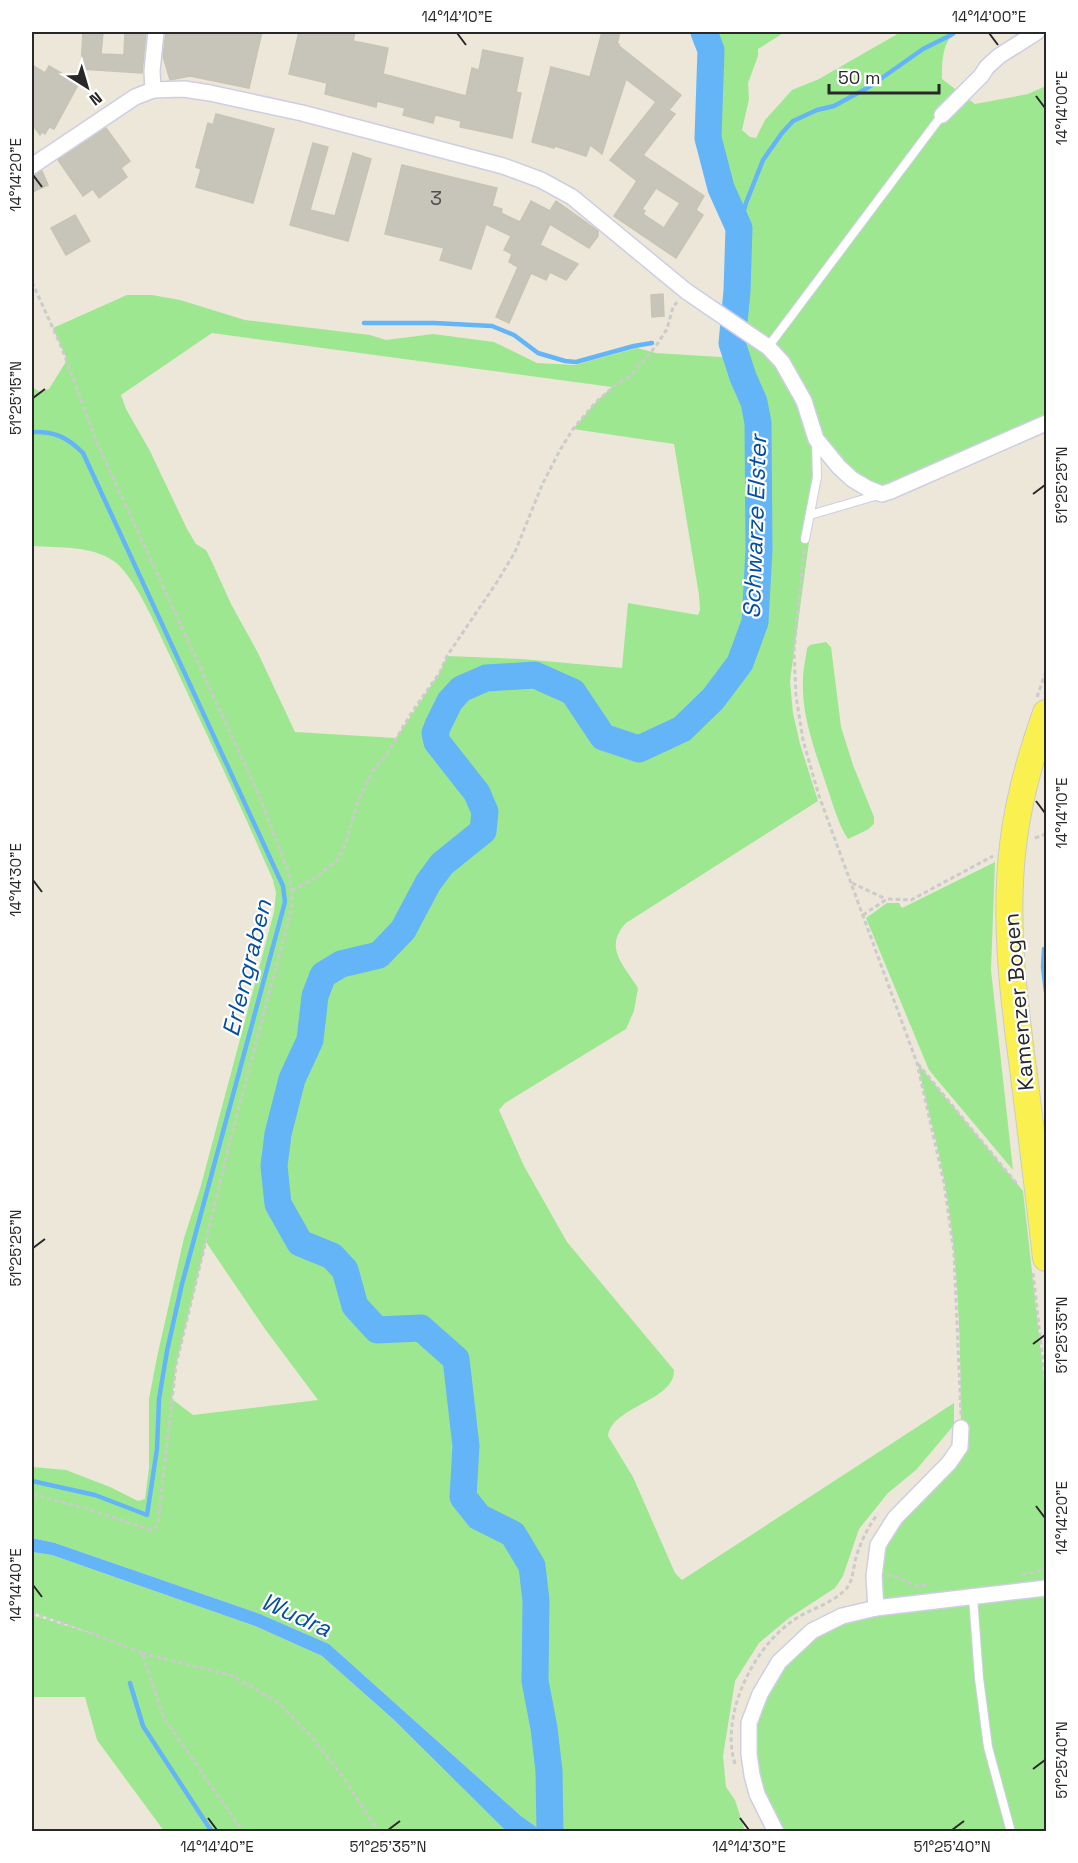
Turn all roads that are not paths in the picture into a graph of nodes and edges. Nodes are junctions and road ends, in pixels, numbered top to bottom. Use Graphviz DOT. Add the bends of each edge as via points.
graph roads {
  1 [pos="156,32"];
  2 [pos="1038,32"];
  3 [pos="153,90"];
  4 [pos="942,115"];
  5 [pos="32,166"];
  6 [pos="768,347"];
  7 [pos="1047,423"];
  8 [pos="816,439"];
  9 [pos="882,494"];
  10 [pos="810,514"];
  11 [pos="805,539"];
  12 [pos="1047,713"];
  13 [pos="1047,1258"];
  14 [pos="961,1428"];
  15 [pos="1047,1588"];
  16 [pos="973,1597"];
  17 [pos="876,1608"];
  18 [pos="776,1832"];
  19 [pos="1011,1832"];
  1 -- 3 [label="street"];
  2 -- 4 [label="street" via="999,56"];
  3 -- 5 [label="street" via="123,104"];
  3 -- 6 [label="street" via="184,89 313,116 503,166 541,180 572,197 686,291"];
  4 -- 6 [label="lane"];
  6 -- 8 [label="street" via="783,362 804,400"];
  7 -- 9 [label="street"];
  8 -- 9 [label="street" via="852,479"];
  8 -- 10 [label="lane" via="818,477"];
  9 -- 10 [label="lane"];
  10 -- 11 [label="lane"];
  12 -- 13 [label="main road, Kamenzer Bogen" via="1028,773 1013,846 1009,911 1013,993"];
  14 -- 17 [label="street" via="960,1447 949,1463 895,1518 878,1545 874,1576"];
  15 -- 16 [label="street"];
  16 -- 17 [label="street"];
  16 -- 19 [label="lane" via="988,1747"];
  17 -- 18 [label="street" via="842,1616 812,1631 779,1662 760,1694 749,1723 752,1775"];
}
